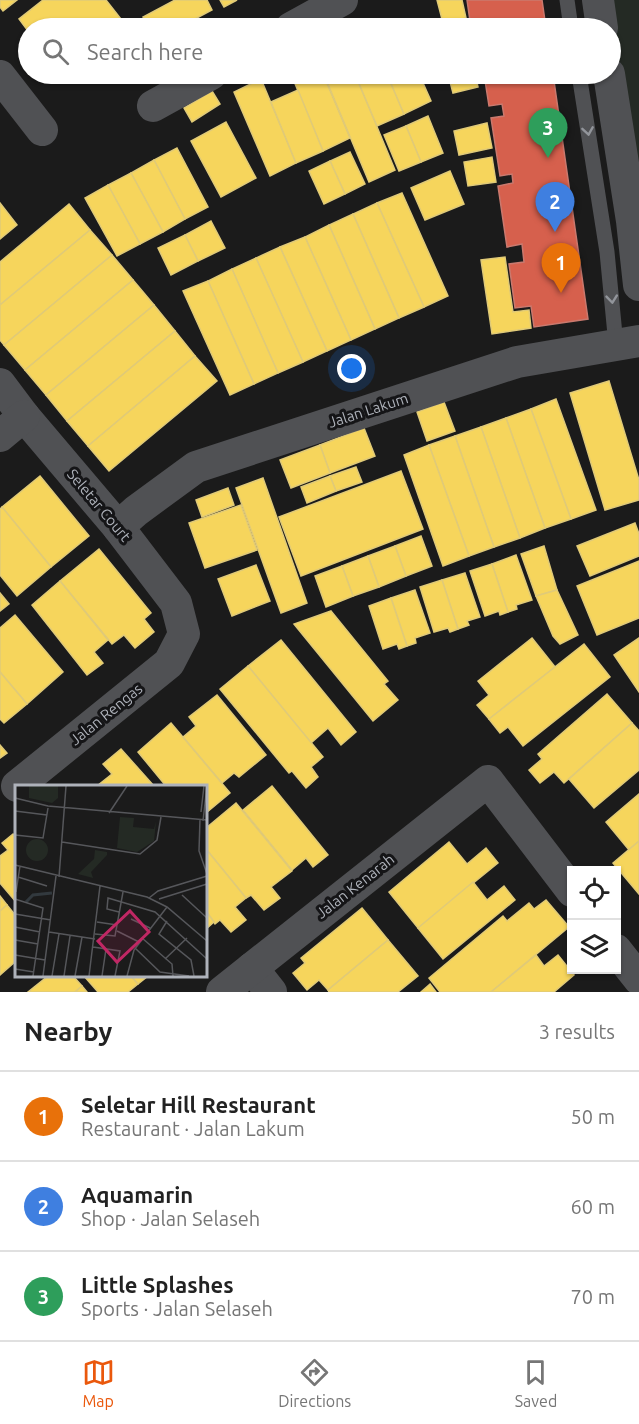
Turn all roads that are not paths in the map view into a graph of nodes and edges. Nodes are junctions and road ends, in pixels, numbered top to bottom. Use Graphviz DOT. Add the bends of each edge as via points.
graph roads {
  1 [pos="342,0"];
  2 [pos="567,0"];
  3 [pos="598,0"];
  4 [pos="309,18"];
  5 [pos="570,18"];
  6 [pos="601,18"];
  7 [pos="0,76"];
  8 [pos="193,84"];
  9 [pos="581,84"];
  10 [pos="611,84"];
  11 [pos="153,106"];
  12 [pos="42,130"];
  13 [pos="635,221"];
  14 [pos="639,285"];
  15 [pos="628,343"];
  16 [pos="0,384"];
  17 [pos="24,416"];
  18 [pos="0,436"];
  19 [pos="118,527"];
  20 [pos="184,634"];
  21 [pos="19,785"];
  22 [pos="15,789"];
  23 [pos="0,800"];
  24 [pos="567,884"];
  25 [pos="621,957"];
  26 [pos="261,980"];
  27 [pos="639,980"];
  28 [pos="222,992"];
  1 -- 4 [label="street"];
  2 -- 5 [label="lane"];
  3 -- 6 [label="street"];
  7 -- 12 [label="street"];
  8 -- 11 [label="street"];
  9 -- 15 [label="lane, one-way" via="607,252"];
  10 -- 13 [label="street"];
  13 -- 14 [label="street"];
  15 -- 19 [label="street, Jalan Lakum" via="517,362 196,467"];
  16 -- 17 [label="street, Seletar Court"];
  17 -- 18 [label="street"];
  17 -- 19 [label="street, Seletar Court"];
  19 -- 20 [label="street, Seletar Court" via="176,603"];
  20 -- 21 [label="street, Jalan Rengas" via="169,663"];
  22 -- 23 [label="street, Jalan Rengas"];
  24 -- 26 [label="street, Jalan Kenarah" via="488,781"];
  25 -- 27 [label="street"];
  26 -- 28 [label="street, Jalan Kenarah"];
}
